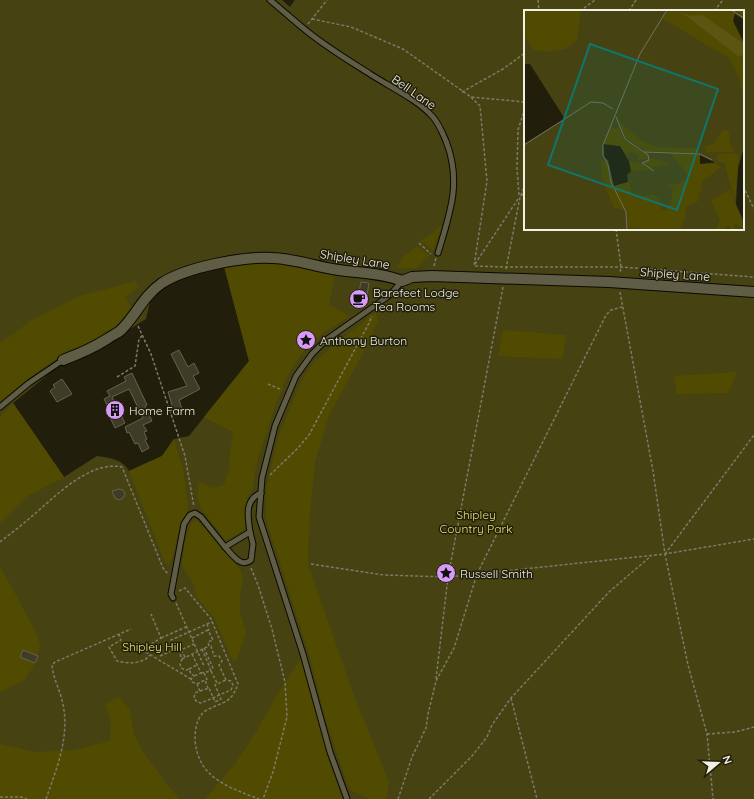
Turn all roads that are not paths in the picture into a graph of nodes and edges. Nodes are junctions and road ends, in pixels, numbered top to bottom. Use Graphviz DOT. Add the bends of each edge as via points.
graph roads {
  1 [pos="270,0"];
  2 [pos="437,256"];
  3 [pos="402,281"];
  4 [pos="754,292"];
  5 [pos="63,360"];
  6 [pos="0,407"];
  7 [pos="261,493"];
  8 [pos="250,532"];
  9 [pos="225,547"];
  10 [pos="172,596"];
  11 [pos="347,799"];
  1 -- 2 [label="lane, Bell Lane" via="304,29 418,104 440,127 453,166 454,185 452,206"];
  3 -- 4 [label="street, Shipley Lane" via="412,276 432,276 618,283"];
  3 -- 5 [label="street, Shipley Lane" via="382,275 328,269 292,260 258,258 217,264 163,282 143,300 120,331 90,349"];
  3 -- 7 [label="lane" via="390,295 326,340 296,376 275,426"];
  5 -- 6 [label="lane, Shipley Lane" via="28,383"];
  7 -- 8 [label="lane" via="251,499 248,513"];
  7 -- 11 [label="lane" via="259,517 330,752"];
  8 -- 9 [label="lane"];
  8 -- 9 [label="lane" via="253,548 251,560 245,564 239,562"];
  9 -- 10 [label="lane" via="201,517 195,513 190,515 184,524"];
}
